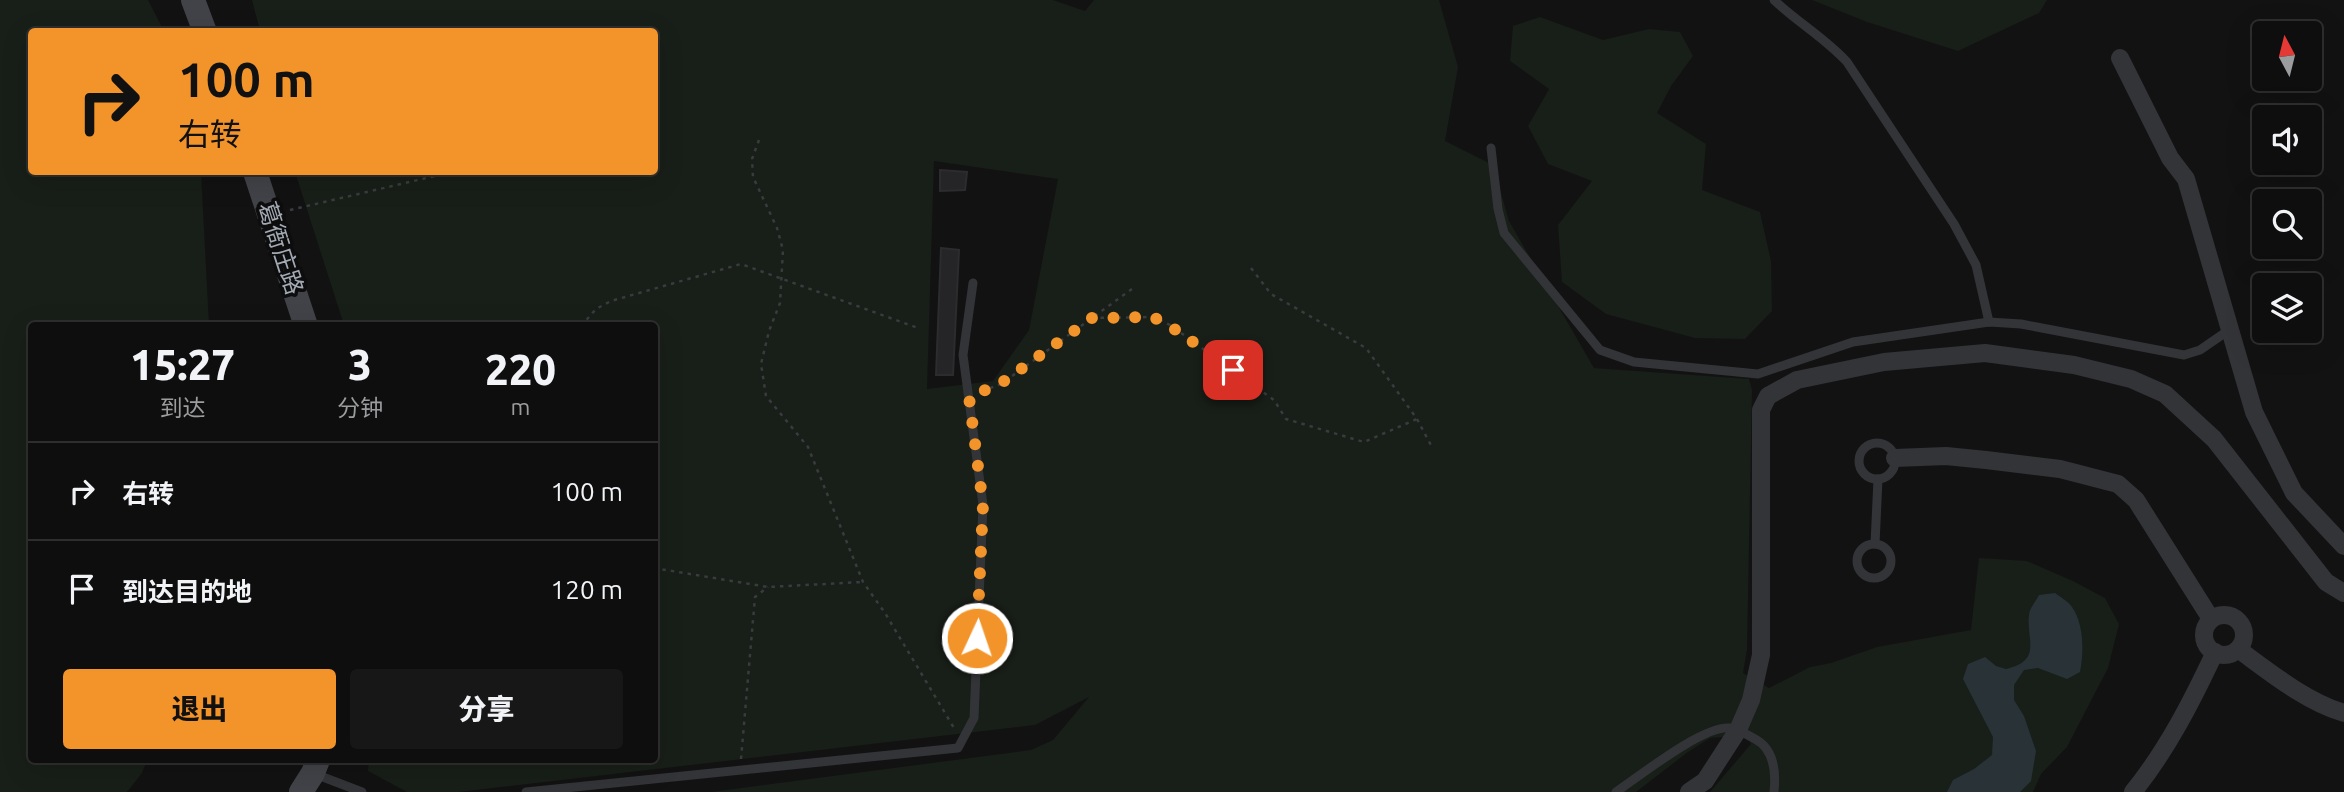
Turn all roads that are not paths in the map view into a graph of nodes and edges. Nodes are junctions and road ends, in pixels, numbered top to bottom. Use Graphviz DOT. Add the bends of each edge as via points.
graph roads {
  1 [pos="193,0"];
  2 [pos="1774,0"];
  3 [pos="204,28"];
  4 [pos="2120,58"];
  5 [pos="1491,148"];
  6 [pos="256,175"];
  7 [pos="974,283"];
  8 [pos="305,322"];
  9 [pos="1989,322"];
  10 [pos="2230,330"];
  11 [pos="1895,458"];
  12 [pos="1878,479"];
  13 [pos="1875,544"];
  14 [pos="2344,546"];
  15 [pos="2344,593"];
  16 [pos="2211,619"];
  17 [pos="2238,649"];
  18 [pos="2215,653"];
  19 [pos="2344,713"];
  20 [pos="1738,730"];
  21 [pos="311,775"];
  22 [pos="362,792"];
  23 [pos="526,792"];
  24 [pos="1616,792"];
  25 [pos="1689,792"];
  26 [pos="1774,792"];
  27 [pos="2133,792"];
  1 -- 3 [label="street"];
  2 -- 9 [label="lane" via="1847,62 1954,224 1976,265"];
  4 -- 10 [label="street" via="2170,158 2186,179"];
  5 -- 9 [label="lane" via="1504,233 1600,350 1611,354 1634,362 1758,374 1853,342"];
  6 -- 8 [label="street, 葛衙庄路"];
  7 -- 23 [label="lane" via="963,355 983,505 974,718 958,748"];
  9 -- 10 [label="lane" via="2184,355"];
  10 -- 14 [label="street" via="2254,412 2294,494"];
  11 -- 12 [label="lane" via="1893,470"];
  11 -- 12 [label="lane" via="1890,448 1880,443 1864,449 1859,460 1863,471"];
  11 -- 16 [label="street" via="1986,460 2060,469 2118,484 2136,500"];
  12 -- 13 [label="lane"];
  15 -- 20 [label="street" via="2326,582 2214,439 2165,394 2131,379 2074,365 1984,354 1884,362 1797,380 1768,396 1761,410 1762,656"];
  16 -- 17 [label="street" via="2224,615 2237,619 2244,630"];
  16 -- 18 [label="street" via="2204,637"];
  17 -- 18 [label="street"];
  17 -- 19 [label="street" via="2281,681"];
  18 -- 27 [label="street" via="2191,704"];
  20 -- 24 [label="lane" via="1708,733 1686,744"];
  20 -- 25 [label="street" via="1705,781"];
  20 -- 26 [label="lane" via="1762,743 1770,756 1776,772"];
  21 -- 22 [label="lane"];
}
